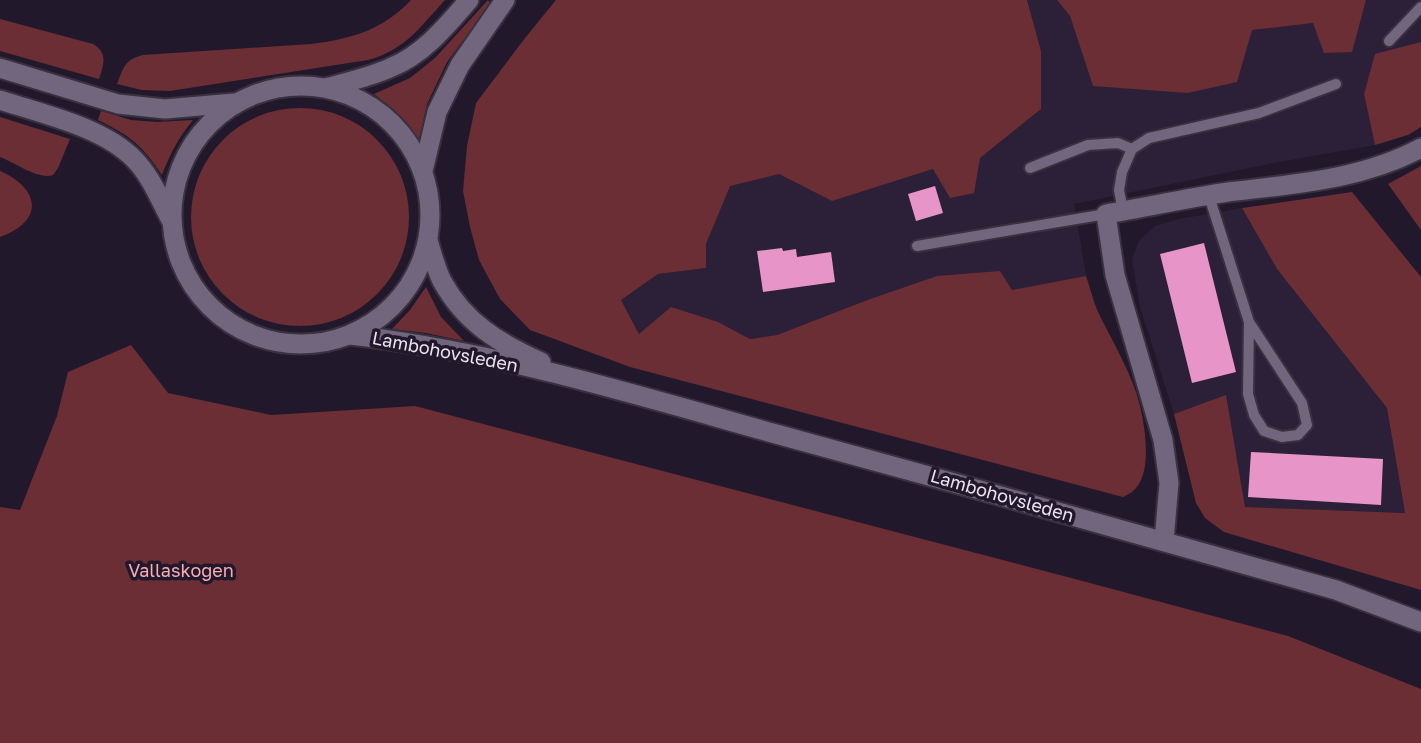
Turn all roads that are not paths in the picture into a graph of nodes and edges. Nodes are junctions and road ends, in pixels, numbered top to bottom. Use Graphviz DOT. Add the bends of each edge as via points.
graph roads {
  1 [pos="470,0"];
  2 [pos="505,0"];
  3 [pos="1421,7"];
  4 [pos="1389,41"];
  5 [pos="0,68"];
  6 [pos="1336,84"];
  7 [pos="324,88"];
  8 [pos="0,100"];
  9 [pos="235,103"];
  10 [pos="1421,148"];
  11 [pos="1132,149"];
  12 [pos="1030,168"];
  13 [pos="422,171"];
  14 [pos="1209,196"];
  15 [pos="1115,213"];
  16 [pos="172,222"];
  17 [pos="428,240"];
  18 [pos="917,246"];
  19 [pos="1249,322"];
  20 [pos="350,335"];
  21 [pos="580,379"];
  22 [pos="1164,541"];
  23 [pos="1421,622"];
  1 -- 7 [label="main road" via="424,47 394,67"];
  2 -- 13 [label="main road" via="460,65 437,112"];
  3 -- 4 [label="lane"];
  5 -- 9 [label="main road" via="118,104 165,109"];
  6 -- 11 [label="lane" via="1259,113 1149,138"];
  7 -- 9 [label="main road" via="293,86 263,91"];
  7 -- 13 [label="main road" via="356,98 384,116 407,141"];
  8 -- 16 [label="main road" via="107,138 134,159"];
  9 -- 16 [label="main road" via="212,120 194,142 173,194"];
  10 -- 14 [label="main road" via="1334,179"];
  11 -- 12 [label="lane" via="1118,143 1088,145"];
  11 -- 15 [label="lane" via="1122,172"];
  13 -- 17 [label="main road" via="430,205"];
  14 -- 15 [label="main road"];
  14 -- 19 [label="lane"];
  15 -- 18 [label="lane"];
  15 -- 22 [label="main road" via="1115,275 1163,440 1169,483"];
  16 -- 20 [label="main road" via="178,257 194,288 218,314 247,332 281,343 316,343"];
  17 -- 20 [label="main road" via="418,270 401,297"];
  17 -- 21 [label="main road, Lambohovsleden" via="441,279 474,324 524,354"];
  19 -- 19 [label="lane" via="1248,394 1254,415 1264,431 1282,438 1298,435 1307,425 1302,403"];
  20 -- 21 [label="main road, Lambohovsleden" via="436,347"];
  21 -- 22 [label="main road, Lambohovsleden"];
  22 -- 23 [label="main road, Lambohovsleden" via="1336,590"];
}
